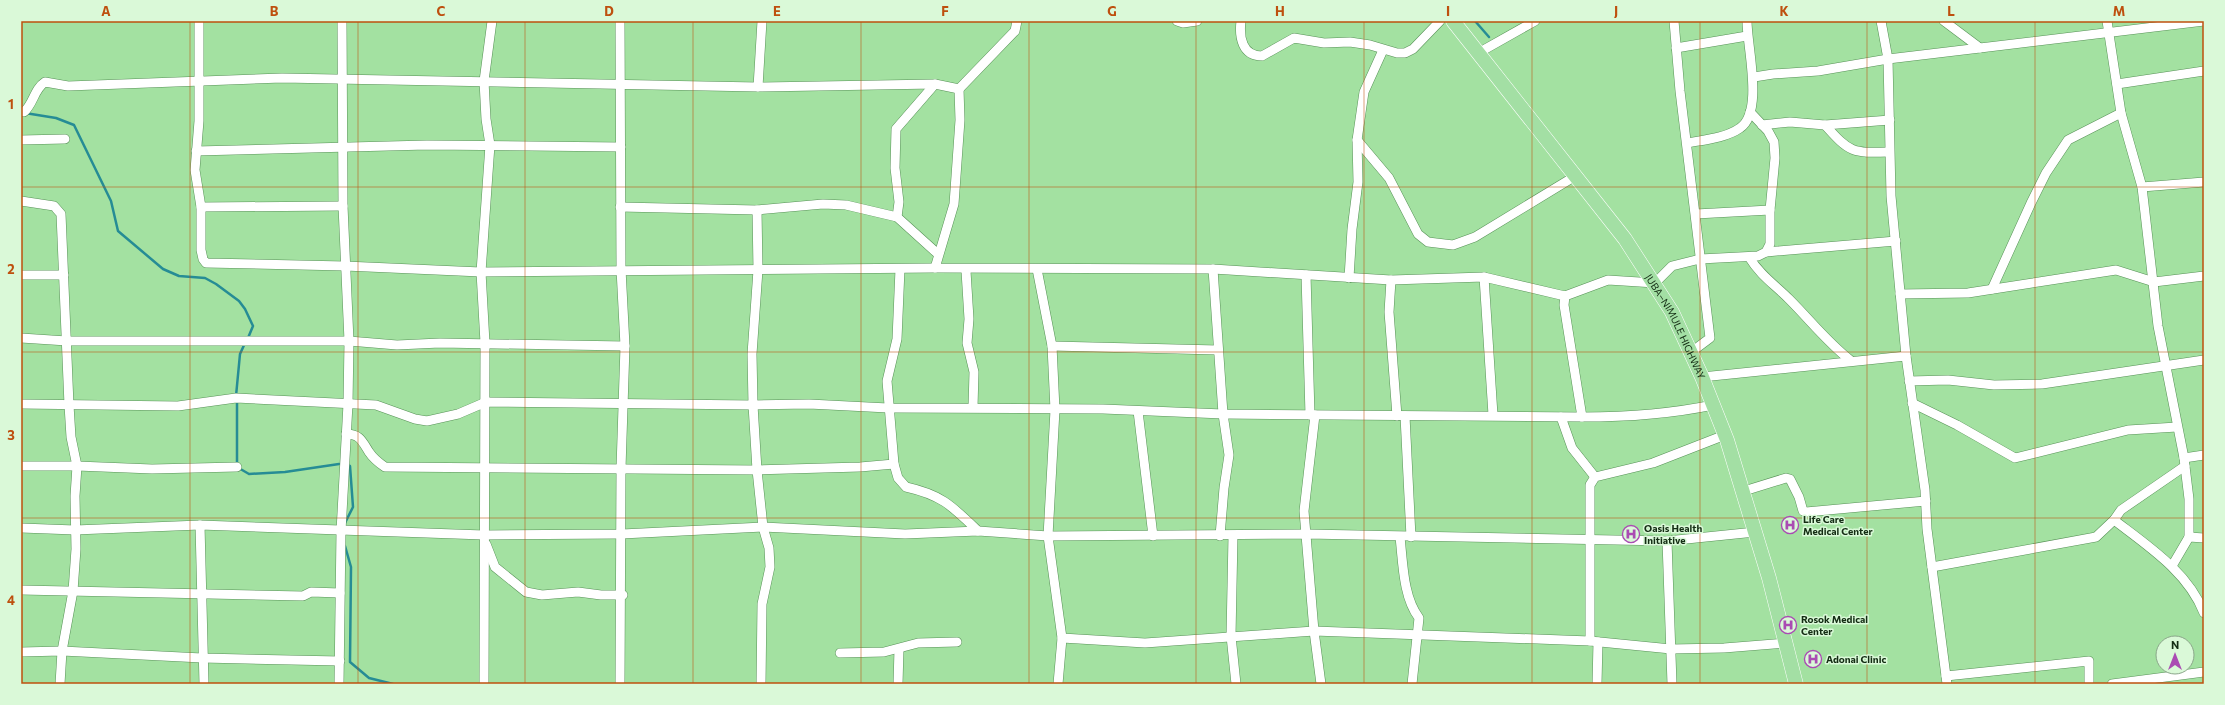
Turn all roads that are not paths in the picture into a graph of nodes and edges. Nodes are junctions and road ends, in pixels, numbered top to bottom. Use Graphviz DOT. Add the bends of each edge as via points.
graph roads {
  1 [pos="199,21"];
  2 [pos="342,21"];
  3 [pos="492,21"];
  4 [pos="620,21"];
  5 [pos="762,21"];
  6 [pos="1017,21"];
  7 [pos="1177,21"];
  8 [pos="1197,21"];
  9 [pos="1241,21"];
  10 [pos="1440,21"];
  11 [pos="1453,21"];
  12 [pos="1535,21"];
  13 [pos="1674,21"];
  14 [pos="1747,21"];
  15 [pos="1881,21"];
  16 [pos="1944,21"];
  17 [pos="2107,21"];
  18 [pos="2204,21"];
  19 [pos="2109,34"];
  20 [pos="1747,36"];
  21 [pos="1676,48"];
  22 [pos="1980,48"];
  23 [pos="1383,50"];
  24 [pos="1480,52"];
  25 [pos="1888,59"];
  26 [pos="2204,71"];
  27 [pos="1754,77"];
  28 [pos="341,78"];
  29 [pos="200,80"];
  30 [pos="484,81"];
  31 [pos="936,84"];
  32 [pos="2116,84"];
  33 [pos="620,86"];
  34 [pos="758,87"];
  35 [pos="959,89"];
  36 [pos="24,112"];
  37 [pos="1750,112"];
  38 [pos="2121,113"];
  39 [pos="1890,120"];
  40 [pos="1762,125"];
  41 [pos="1825,125"];
  42 [pos="65,138"];
  43 [pos="21,140"];
  44 [pos="1357,140"];
  45 [pos="1687,143"];
  46 [pos="490,145"];
  47 [pos="343,146"];
  48 [pos="621,147"];
  49 [pos="196,151"];
  50 [pos="1889,152"];
  51 [pos="1577,176"];
  52 [pos="2204,182"];
  53 [pos="2142,187"];
  54 [pos="21,200"];
  55 [pos="201,206"];
  56 [pos="343,206"];
  57 [pos="620,207"];
  58 [pos="757,210"];
  59 [pos="1770,210"];
  60 [pos="1696,214"];
  61 [pos="897,217"];
  62 [pos="1896,241"];
  63 [pos="1766,252"];
  64 [pos="938,254"];
  65 [pos="1749,257"];
  66 [pos="1700,260"];
  67 [pos="345,266"];
  68 [pos="935,268"];
  69 [pos="621,269"];
  70 [pos="900,269"];
  71 [pos="1037,269"];
  72 [pos="1214,269"];
  73 [pos="758,270"];
  74 [pos="966,271"];
  75 [pos="481,272"];
  76 [pos="1306,274"];
  77 [pos="21,275"];
  78 [pos="64,275"];
  79 [pos="2204,276"];
  80 [pos="1484,277"];
  81 [pos="1349,278"];
  82 [pos="1391,280"];
  83 [pos="2154,282"];
  84 [pos="1655,283"];
  85 [pos="1992,289"];
  86 [pos="1900,294"];
  87 [pos="1565,296"];
  88 [pos="21,338"];
  89 [pos="67,341"];
  90 [pos="349,341"];
  91 [pos="485,343"];
  92 [pos="625,346"];
  93 [pos="1052,346"];
  94 [pos="1218,350"];
  95 [pos="1690,353"];
  96 [pos="1906,356"];
  97 [pos="1850,360"];
  98 [pos="2204,360"];
  99 [pos="2165,366"];
  100 [pos="1702,377"];
  101 [pos="1909,381"];
  102 [pos="486,402"];
  103 [pos="1912,403"];
  104 [pos="21,404"];
  105 [pos="348,404"];
  106 [pos="623,404"];
  107 [pos="69,405"];
  108 [pos="754,405"];
  109 [pos="1713,405"];
  110 [pos="973,407"];
  111 [pos="888,408"];
  112 [pos="1055,410"];
  113 [pos="1138,411"];
  114 [pos="1223,414"];
  115 [pos="1313,415"];
  116 [pos="1493,415"];
  117 [pos="1401,416"];
  118 [pos="1562,417"];
  119 [pos="1582,417"];
  120 [pos="2177,427"];
  121 [pos="346,434"];
  122 [pos="1725,435"];
  123 [pos="2204,455"];
  124 [pos="2184,462"];
  125 [pos="894,464"];
  126 [pos="21,466"];
  127 [pos="77,466"];
  128 [pos="237,467"];
  129 [pos="485,468"];
  130 [pos="621,468"];
  131 [pos="757,470"];
  132 [pos="1595,477"];
  133 [pos="1744,491"];
  134 [pos="1926,501"];
  135 [pos="2114,520"];
  136 [pos="200,525"];
  137 [pos="764,527"];
  138 [pos="21,528"];
  139 [pos="75,530"];
  140 [pos="341,531"];
  141 [pos="978,531"];
  142 [pos="1755,532"];
  143 [pos="622,534"];
  144 [pos="1307,534"];
  145 [pos="1048,536"];
  146 [pos="1153,536"];
  147 [pos="1220,536"];
  148 [pos="1233,536"];
  149 [pos="1400,537"];
  150 [pos="1411,537"];
  151 [pos="2189,537"];
  152 [pos="484,538"];
  153 [pos="2204,538"];
  154 [pos="1590,540"];
  155 [pos="1667,541"];
  156 [pos="2172,566"];
  157 [pos="1932,567"];
  158 [pos="21,590"];
  159 [pos="72,591"];
  160 [pos="202,594"];
  161 [pos="340,594"];
  162 [pos="622,595"];
  163 [pos="2204,613"];
  164 [pos="1314,631"];
  165 [pos="1419,634"];
  166 [pos="1231,636"];
  167 [pos="1062,638"];
  168 [pos="957,642"];
  169 [pos="1594,642"];
  170 [pos="1786,643"];
  171 [pos="900,649"];
  172 [pos="1671,650"];
  173 [pos="62,651"];
  174 [pos="21,652"];
  175 [pos="840,653"];
  176 [pos="202,658"];
  177 [pos="340,661"];
  178 [pos="2204,672"];
  179 [pos="1947,680"];
  180 [pos="60,684"];
  181 [pos="204,684"];
  182 [pos="339,684"];
  183 [pos="484,684"];
  184 [pos="620,684"];
  185 [pos="761,684"];
  186 [pos="898,684"];
  187 [pos="1058,684"];
  188 [pos="1236,684"];
  189 [pos="1321,684"];
  190 [pos="1412,684"];
  191 [pos="1597,684"];
  192 [pos="1672,684"];
  193 [pos="1796,684"];
  194 [pos="2090,684"];
  195 [pos="2112,684"];
  1 -- 29 [label="street"];
  2 -- 28 [label="street"];
  3 -- 30 [label="street"];
  4 -- 33 [label="street"];
  5 -- 34 [label="street"];
  6 -- 35 [label="street" via="1015,31"];
  7 -- 8 [label="street" via="1183,24"];
  9 -- 23 [label="street" via="1239,36 1242,44 1250,54 1256,56 1262,56 1294,38 1324,43 1350,42"];
  10 -- 23 [label="street" via="1409,51 1397,53"];
  11 -- 24 [label="main road, JUBA–NIMULE HIGHWAY"];
  12 -- 24 [label="street"];
  13 -- 21 [label="street"];
  14 -- 20 [label="street"];
  15 -- 25 [label="street"];
  16 -- 22 [label="street"];
  17 -- 19 [label="street"];
  18 -- 19 [label="street"];
  19 -- 22 [label="street"];
  19 -- 32 [label="street"];
  20 -- 21 [label="street" via="1718,43"];
  20 -- 27 [label="street"];
  21 -- 45 [label="street"];
  22 -- 25 [label="street"];
  23 -- 44 [label="street" via="1364,92"];
  24 -- 84 [label="main road, JUBA–NIMULE HIGHWAY" via="1625,239"];
  25 -- 27 [label="street" via="1818,72"];
  25 -- 39 [label="street"];
  26 -- 32 [label="street"];
  27 -- 37 [label="street"];
  28 -- 29 [label="street"];
  28 -- 30 [label="street"];
  28 -- 47 [label="street"];
  29 -- 36 [label="street" via="68,86 45,82 35,92 31,106"];
  29 -- 49 [label="street"];
  30 -- 33 [label="street"];
  30 -- 46 [label="street"];
  31 -- 34 [label="street"];
  31 -- 35 [label="street"];
  31 -- 61 [label="street" via="896,129 895,168 900,202"];
  32 -- 38 [label="street"];
  33 -- 34 [label="street"];
  33 -- 48 [label="street"];
  35 -- 64 [label="street" via="960,120 954,204"];
  37 -- 40 [label="street"];
  37 -- 45 [label="street" via="1742,128 1734,132"];
  38 -- 53 [label="street"];
  38 -- 85 [label="street" via="2068,140 2046,173"];
  39 -- 41 [label="street"];
  39 -- 50 [label="street"];
  40 -- 41 [label="street" via="1790,122"];
  40 -- 59 [label="street" via="1774,142"];
  41 -- 50 [label="street" via="1845,146 1854,151"];
  42 -- 43 [label="street"];
  44 -- 51 [label="street" via="1389,178 1418,234 1428,242 1453,245 1475,237"];
  44 -- 81 [label="street" via="1358,182"];
  45 -- 60 [label="street"];
  46 -- 47 [label="street"];
  46 -- 48 [label="street"];
  46 -- 75 [label="street"];
  47 -- 49 [label="street"];
  47 -- 56 [label="street"];
  48 -- 57 [label="street"];
  49 -- 55 [label="street" via="195,170"];
  50 -- 62 [label="street" via="1890,196"];
  52 -- 53 [label="street"];
  53 -- 83 [label="street"];
  54 -- 78 [label="street" via="54,206 61,214"];
  55 -- 56 [label="street"];
  55 -- 67 [label="street" via="202,250 206,263"];
  56 -- 67 [label="street"];
  57 -- 58 [label="street"];
  57 -- 69 [label="street"];
  58 -- 61 [label="street" via="823,204 846,205"];
  58 -- 73 [label="street"];
  59 -- 60 [label="street"];
  59 -- 63 [label="street" via="1770,244"];
  60 -- 66 [label="street"];
  61 -- 64 [label="street"];
  62 -- 63 [label="street"];
  62 -- 86 [label="street"];
  63 -- 65 [label="street"];
  64 -- 68 [label="street"];
  65 -- 66 [label="street"];
  65 -- 97 [label="street" via="1770,283 1789,298"];
  66 -- 84 [label="street" via="1672,266"];
  66 -- 95 [label="street" via="1710,338"];
  67 -- 75 [label="street"];
  67 -- 90 [label="street"];
  68 -- 70 [label="street"];
  68 -- 71 [label="street"];
  69 -- 73 [label="street"];
  69 -- 75 [label="street"];
  69 -- 92 [label="street"];
  70 -- 73 [label="street"];
  70 -- 111 [label="street" via="897,339 887,381"];
  71 -- 72 [label="street"];
  71 -- 93 [label="street"];
  72 -- 76 [label="street"];
  72 -- 94 [label="street"];
  73 -- 108 [label="street" via="752,354"];
  74 -- 110 [label="street" via="969,319 967,343 974,372"];
  75 -- 91 [label="street"];
  76 -- 81 [label="street"];
  76 -- 115 [label="street"];
  77 -- 78 [label="street"];
  78 -- 89 [label="street"];
  79 -- 83 [label="street"];
  80 -- 82 [label="street"];
  80 -- 87 [label="street"];
  80 -- 116 [label="street"];
  81 -- 82 [label="street"];
  82 -- 117 [label="street" via="1389,312"];
  83 -- 85 [label="street" via="2116,270"];
  83 -- 99 [label="street"];
  84 -- 87 [label="street" via="1608,280"];
  84 -- 95 [label="main road, JUBA–NIMULE HIGHWAY" via="1672,312"];
  85 -- 86 [label="street" via="1968,293"];
  86 -- 96 [label="street"];
  87 -- 119 [label="street" via="1564,305"];
  88 -- 89 [label="street"];
  89 -- 90 [label="street"];
  89 -- 107 [label="street"];
  90 -- 91 [label="street" via="397,345"];
  90 -- 105 [label="street"];
  91 -- 92 [label="street"];
  91 -- 102 [label="street"];
  92 -- 106 [label="street"];
  93 -- 94 [label="street"];
  93 -- 112 [label="street"];
  94 -- 114 [label="street"];
  95 -- 100 [label="main road, JUBA–NIMULE HIGHWAY"];
  96 -- 97 [label="street"];
  96 -- 101 [label="street"];
  97 -- 100 [label="street"];
  98 -- 99 [label="street"];
  99 -- 101 [label="street" via="2042,384 1994,385 1948,380"];
  99 -- 120 [label="street"];
  100 -- 109 [label="main road, JUBA–NIMULE HIGHWAY"];
  101 -- 103 [label="street"];
  102 -- 105 [label="street" via="458,414 427,421 376,405"];
  102 -- 106 [label="street"];
  102 -- 129 [label="street"];
  103 -- 120 [label="street" via="2014,458 2128,430"];
  103 -- 134 [label="street"];
  104 -- 107 [label="street"];
  105 -- 107 [label="street" via="236,398 178,406"];
  105 -- 121 [label="street"];
  106 -- 108 [label="street"];
  106 -- 130 [label="street"];
  107 -- 127 [label="street" via="71,437"];
  108 -- 111 [label="street" via="809,404"];
  108 -- 131 [label="street"];
  109 -- 119 [label="street" via="1680,412"];
  109 -- 122 [label="main road, JUBA–NIMULE HIGHWAY"];
  110 -- 111 [label="street"];
  110 -- 112 [label="street"];
  111 -- 125 [label="street"];
  112 -- 113 [label="street"];
  112 -- 145 [label="street"];
  113 -- 114 [label="street"];
  113 -- 146 [label="street"];
  114 -- 115 [label="street"];
  114 -- 147 [label="street" via="1229,455"];
  115 -- 117 [label="street"];
  115 -- 144 [label="street" via="1304,511"];
  116 -- 117 [label="street"];
  116 -- 118 [label="street"];
  117 -- 150 [label="street"];
  118 -- 119 [label="street"];
  118 -- 132 [label="street" via="1572,448"];
  120 -- 124 [label="street"];
  121 -- 129 [label="street" via="354,434 362,439 369,453 385,467"];
  121 -- 140 [label="street"];
  122 -- 132 [label="street" via="1653,463"];
  122 -- 142 [label="main road, JUBA–NIMULE HIGHWAY"];
  123 -- 124 [label="street"];
  124 -- 135 [label="street" via="2121,510"];
  124 -- 151 [label="street" via="2189,499"];
  125 -- 131 [label="street"];
  125 -- 141 [label="street" via="898,478 906,487 925,491 944,500"];
  126 -- 127 [label="street"];
  127 -- 128 [label="street" via="152,469"];
  127 -- 139 [label="street"];
  129 -- 130 [label="street"];
  129 -- 152 [label="street"];
  130 -- 131 [label="street"];
  130 -- 143 [label="street"];
  131 -- 137 [label="street"];
  132 -- 154 [label="street" via="1590,485"];
  133 -- 134 [label="street" via="1790,479 1803,511 1806,512"];
  134 -- 157 [label="street"];
  135 -- 156 [label="street"];
  135 -- 157 [label="street" via="2096,538"];
  136 -- 139 [label="street"];
  136 -- 140 [label="street"];
  136 -- 160 [label="street"];
  137 -- 141 [label="street" via="905,534"];
  137 -- 143 [label="street"];
  137 -- 185 [label="street" via="770,567 762,604"];
  138 -- 139 [label="street"];
  139 -- 159 [label="street"];
  140 -- 152 [label="street"];
  140 -- 161 [label="street"];
  141 -- 145 [label="street"];
  142 -- 155 [label="street"];
  142 -- 170 [label="main road, JUBA–NIMULE HIGHWAY"];
  143 -- 152 [label="street"];
  143 -- 162 [label="street"];
  144 -- 148 [label="street"];
  144 -- 149 [label="street"];
  144 -- 164 [label="street"];
  145 -- 146 [label="street"];
  145 -- 167 [label="street"];
  146 -- 147 [label="street"];
  147 -- 148 [label="street"];
  148 -- 166 [label="street"];
  149 -- 150 [label="street"];
  149 -- 165 [label="street" via="1406,586 1419,618"];
  150 -- 154 [label="street"];
  151 -- 153 [label="street"];
  151 -- 156 [label="street"];
  152 -- 162 [label="street" via="495,567 526,592 542,595 578,592"];
  152 -- 183 [label="street"];
  154 -- 155 [label="street"];
  154 -- 169 [label="street"];
  155 -- 172 [label="street"];
  156 -- 163 [label="street" via="2199,600"];
  157 -- 179 [label="street"];
  158 -- 159 [label="street"];
  159 -- 160 [label="street"];
  159 -- 173 [label="street"];
  160 -- 161 [label="street"];
  160 -- 176 [label="street"];
  161 -- 177 [label="street"];
  162 -- 184 [label="street"];
  164 -- 165 [label="street"];
  164 -- 166 [label="street"];
  164 -- 189 [label="street"];
  165 -- 169 [label="street"];
  165 -- 190 [label="street"];
  166 -- 167 [label="street" via="1145,643"];
  166 -- 188 [label="street"];
  167 -- 187 [label="street"];
  168 -- 171 [label="street" via="918,643"];
  169 -- 172 [label="street"];
  169 -- 191 [label="street"];
  170 -- 172 [label="street"];
  170 -- 193 [label="main road, JUBA–NIMULE HIGHWAY"];
  171 -- 175 [label="street"];
  171 -- 186 [label="street"];
  172 -- 192 [label="street"];
  173 -- 174 [label="street"];
  173 -- 176 [label="street"];
  173 -- 180 [label="street"];
  176 -- 177 [label="street"];
  176 -- 181 [label="street"];
  177 -- 182 [label="street"];
  178 -- 195 [label="street"];
  179 -- 194 [label="street" via="2089,661"];
}
